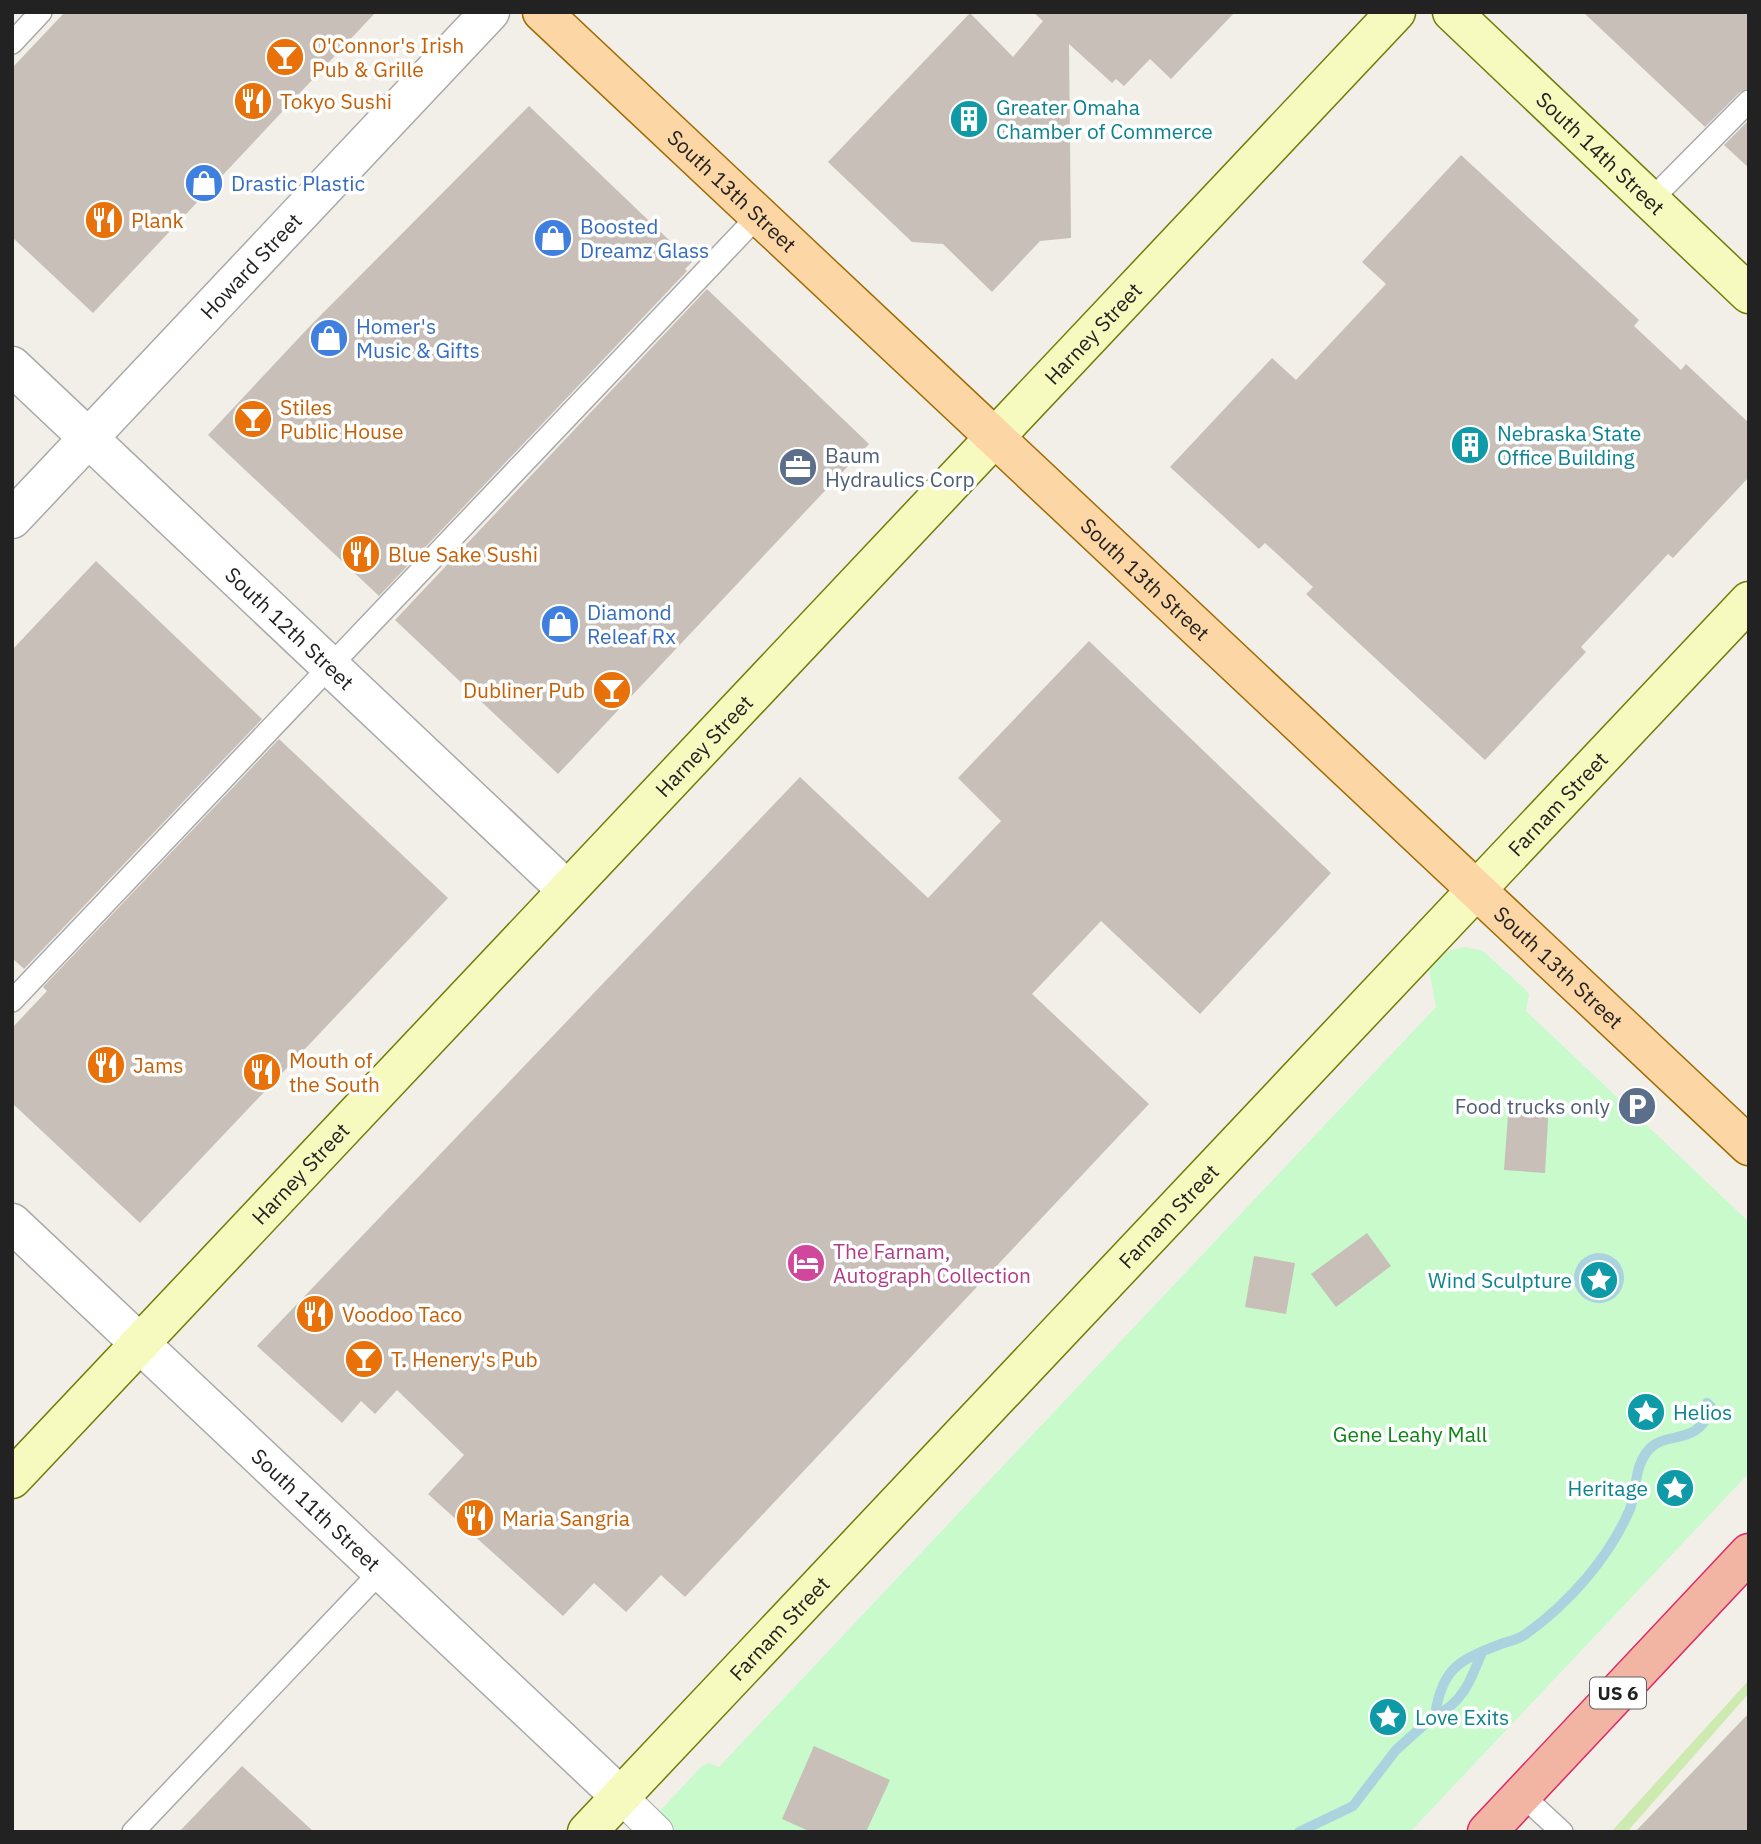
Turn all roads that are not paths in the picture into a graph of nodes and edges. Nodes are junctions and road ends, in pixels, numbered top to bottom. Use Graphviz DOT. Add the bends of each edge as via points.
graph roads {
  1 [pos="41,12"];
  2 [pos="490,12"];
  3 [pos="542,12"];
  4 [pos="1396,12"];
  5 [pos="1452,12"];
  6 [pos="12,43"];
  7 [pos="1749,101"];
  8 [pos="1651,200"];
  9 [pos="758,216"];
  10 [pos="1749,294"];
  11 [pos="12,366"];
  12 [pos="88,438"];
  13 [pos="993,438"];
  14 [pos="12,519"];
  15 [pos="1749,601"];
  16 [pos="331,667"];
  17 [pos="567,890"];
  18 [pos="1475,890"];
  19 [pos="12,1001"];
  20 [pos="1749,1146"];
  21 [pos="12,1223"];
  22 [pos="140,1343"];
  23 [pos="12,1479"];
  24 [pos="1749,1553"];
  25 [pos="381,1571"];
  26 [pos="1521,1795"];
  27 [pos="620,1796"];
  28 [pos="133,1832"];
  29 [pos="587,1832"];
  30 [pos="657,1832"];
  31 [pos="1487,1832"];
  32 [pos="1562,1832"];
  1 -- 6 [label="lane"];
  2 -- 12 [label="street, Howard Street"];
  3 -- 9 [label="main road, South 13th Street"];
  4 -- 13 [label="main road, Harney Street"];
  5 -- 8 [label="main road, South 14th Street"];
  7 -- 8 [label="lane"];
  8 -- 10 [label="main road, South 14th Street"];
  9 -- 13 [label="main road, South 13th Street"];
  9 -- 16 [label="lane"];
  11 -- 12 [label="street, South 12th Street"];
  12 -- 14 [label="street, Howard Street"];
  12 -- 16 [label="street, South 12th Street"];
  13 -- 17 [label="main road, Harney Street"];
  13 -- 18 [label="main road, South 13th Street"];
  15 -- 18 [label="main road, Farnam Street"];
  16 -- 17 [label="street, South 12th Street"];
  16 -- 19 [label="lane"];
  17 -- 22 [label="main road, Harney Street"];
  18 -- 20 [label="main road, South 13th Street"];
  18 -- 27 [label="main road, Farnam Street"];
  21 -- 22 [label="street, South 11th Street"];
  22 -- 23 [label="main road, Harney Street"];
  22 -- 25 [label="street, South 11th Street"];
  24 -- 26 [label="highway, US 6"];
  25 -- 27 [label="street, South 11th Street"];
  25 -- 28 [label="lane"];
  26 -- 31 [label="highway, US 6"];
  26 -- 32 [label="lane"];
  27 -- 29 [label="main road, Farnam Street"];
  27 -- 30 [label="street"];
}
